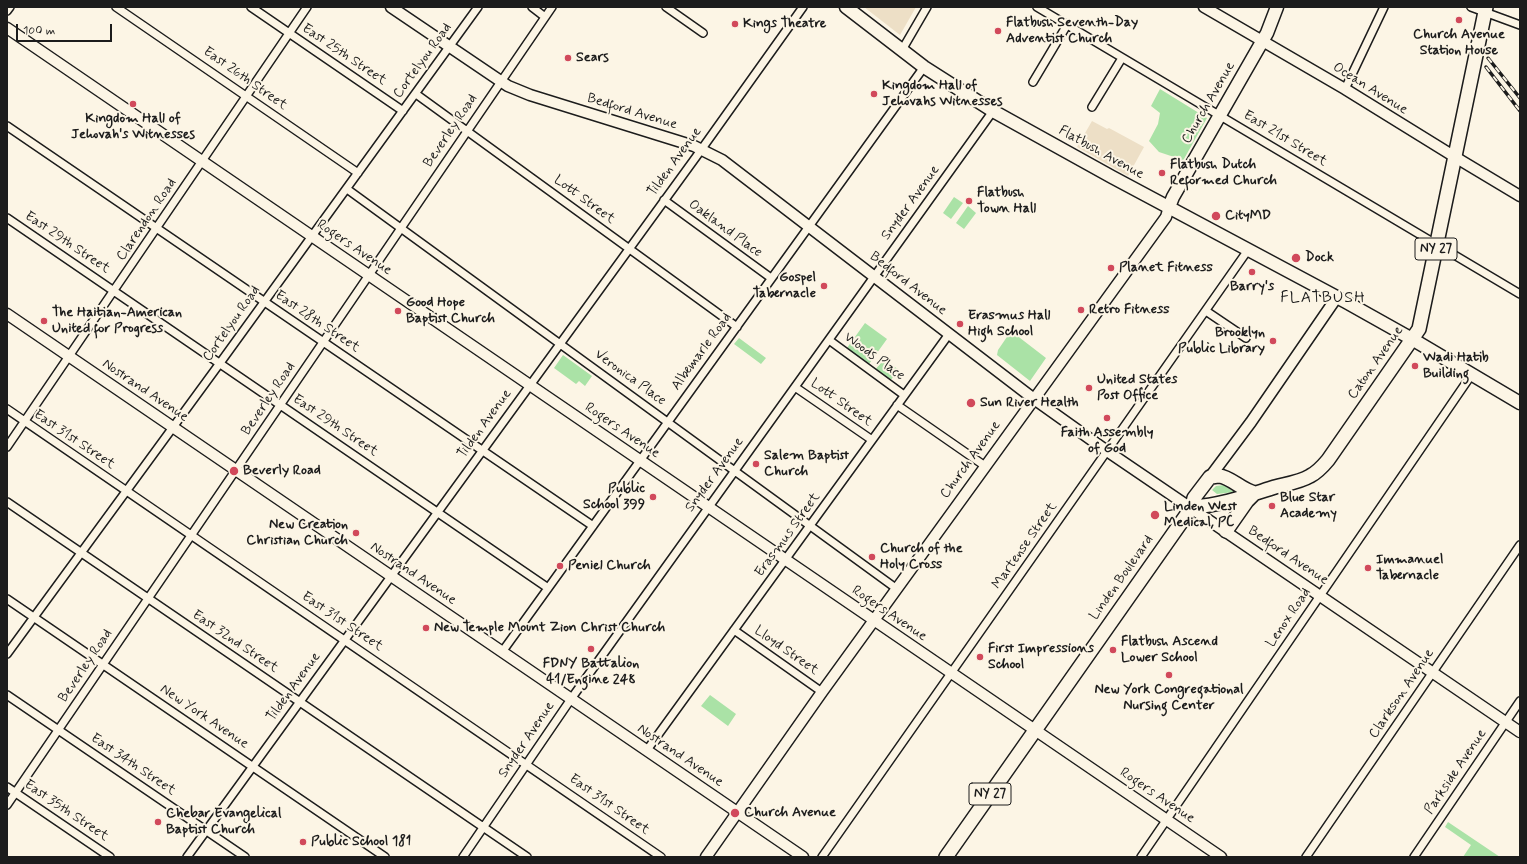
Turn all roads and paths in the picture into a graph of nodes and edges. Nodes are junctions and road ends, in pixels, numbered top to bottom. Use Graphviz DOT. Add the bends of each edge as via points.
graph roads {
  1 [pos="10,7"];
  2 [pos="116,7"];
  3 [pos="251,7"];
  4 [pos="308,7"];
  5 [pos="391,7"];
  6 [pos="478,7"];
  7 [pos="532,7"];
  8 [pos="552,7"];
  9 [pos="666,7"];
  10 [pos="803,7"];
  11 [pos="846,7"];
  12 [pos="927,7"];
  13 [pos="1037,7"];
  14 [pos="1204,7"];
  15 [pos="1277,7"];
  16 [pos="1384,7"];
  17 [pos="1471,7"];
  18 [pos="1485,9"];
  19 [pos="7,11"];
  20 [pos="546,17"];
  21 [pos="1067,25"];
  22 [pos="1520,25"];
  23 [pos="7,28"];
  24 [pos="289,33"];
  25 [pos="703,33"];
  26 [pos="1262,42"];
  27 [pos="450,47"];
  28 [pos="902,50"];
  29 [pos="1122,58"];
  30 [pos="924,67"];
  31 [pos="501,82"];
  32 [pos="1033,82"];
  33 [pos="1345,89"];
  34 [pos="416,94"];
  35 [pos="247,96"];
  36 [pos="1092,107"];
  37 [pos="403,111"];
  38 [pos="993,112"];
  39 [pos="1220,115"];
  40 [pos="7,126"];
  41 [pos="467,131"];
  42 [pos="701,149"];
  43 [pos="1454,158"];
  44 [pos="202,162"];
  45 [pos="358,173"];
  46 [pos="347,189"];
  47 [pos="1520,196"];
  48 [pos="664,200"];
  49 [pos="1169,207"];
  50 [pos="7,218"];
  51 [pos="809,226"];
  52 [pos="157,228"];
  53 [pos="401,228"];
  54 [pos="312,236"];
  55 [pos="1437,245"];
  56 [pos="629,248"];
  57 [pos="1248,250"];
  58 [pos="369,275"];
  59 [pos="874,276"];
  60 [pos="771,278"];
  61 [pos="113,291"];
  62 [pos="1520,294"];
  63 [pos="1337,297"];
  64 [pos="264,301"];
  65 [pos="1206,311"];
  66 [pos="7,314"];
  67 [pos="736,327"];
  68 [pos="949,334"];
  69 [pos="1246,338"];
  70 [pos="1412,339"];
  71 [pos="829,340"];
  72 [pos="323,342"];
  73 [pos="560,343"];
  74 [pos="69,356"];
  75 [pos="220,364"];
  76 [pos="1472,374"];
  77 [pos="530,385"];
  78 [pos="795,387"];
  79 [pos="904,395"];
  80 [pos="1034,399"];
  81 [pos="1520,403"];
  82 [pos="280,405"];
  83 [pos="897,405"];
  84 [pos="7,409"];
  85 [pos="24,421"];
  86 [pos="668,422"];
  87 [pos="174,427"];
  88 [pos="872,440"];
  89 [pos="7,447"];
  90 [pos="482,450"];
  91 [pos="1107,451"];
  92 [pos="640,460"];
  93 [pos="985,466"];
  94 [pos="236,470"];
  95 [pos="735,470"];
  96 [pos="1210,478"];
  97 [pos="126,491"];
  98 [pos="1255,493"];
  99 [pos="7,502"];
  100 [pos="708,507"];
  101 [pos="1192,507"];
  102 [pos="437,512"];
  103 [pos="810,525"];
  104 [pos="593,526"];
  105 [pos="1226,531"];
  106 [pos="191,535"];
  107 [pos="1520,545"];
  108 [pos="82,553"];
  109 [pos="786,560"];
  110 [pos="391,576"];
  111 [pos="548,588"];
  112 [pos="897,589"];
  113 [pos="1320,596"];
  114 [pos="148,598"];
  115 [pos="7,599"];
  116 [pos="34,618"];
  117 [pos="874,620"];
  118 [pos="734,630"];
  119 [pos="344,640"];
  120 [pos="502,652"];
  121 [pos="7,654"];
  122 [pos="103,664"];
  123 [pos="1433,672"];
  124 [pos="952,673"];
  125 [pos="822,692"];
  126 [pos="7,695"];
  127 [pos="571,699"];
  128 [pos="1520,701"];
  129 [pos="300,702"];
  130 [pos="1506,722"];
  131 [pos="58,730"];
  132 [pos="1035,730"];
  133 [pos="1520,732"];
  134 [pos="647,750"];
  135 [pos="526,764"];
  136 [pos="253,766"];
  137 [pos="7,787"];
  138 [pos="16,792"];
  139 [pos="7,805"];
  140 [pos="737,812"];
  141 [pos="1166,820"];
  142 [pos="483,827"];
  143 [pos="206,831"];
  144 [pos="110,857"];
  145 [pos="187,857"];
  146 [pos="245,857"];
  147 [pos="385,857"];
  148 [pos="463,857"];
  149 [pos="527,857"];
  150 [pos="661,857"];
  151 [pos="706,857"];
  152 [pos="803,857"];
  153 [pos="822,857"];
  154 [pos="946,857"];
  155 [pos="1141,857"];
  156 [pos="1221,857"];
  157 [pos="1306,857"];
  158 [pos="1414,857"];
  1 -- 19 [label="street"];
  2 -- 35 [label="street, East 26th Street"];
  3 -- 24 [label="street, East 25th Street"];
  4 -- 24 [label="street, Clarendon Road"];
  5 -- 27 [label="main road, Bedford Avenue"];
  6 -- 27 [label="street, Cortelyou Road"];
  7 -- 20 [label="street"];
  8 -- 20 [label="street, Beverley Road"];
  9 -- 25 [label="street"];
  10 -- 42 [label="street, Tilden Avenue"];
  11 -- 28 [label="main road, Flatbush Avenue"];
  12 -- 28 [label="street"];
  13 -- 21 [label="street, East 21st Street"];
  14 -- 26 [label="main road, Ocean Avenue"];
  15 -- 26 [label="main road, Church Avenue"];
  16 -- 33 [label="street"];
  17 -- 18 [label="street"];
  18 -- 22 [label="street"];
  18 -- 43 [label="highway, Caton Avenue / NY 27"];
  20 -- 31 [label="street, Beverley Road"];
  21 -- 29 [label="street, East 21st Street"];
  21 -- 32 [label="street"];
  23 -- 44 [label="main road, Rogers Avenue"];
  24 -- 35 [label="street, Clarendon Road"];
  24 -- 37 [label="street, East 25th Street"];
  26 -- 33 [label="main road, Ocean Avenue"];
  26 -- 39 [label="main road, Church Avenue"];
  27 -- 31 [label="main road, Bedford Avenue"];
  27 -- 34 [label="street, Cortelyou Road"];
  28 -- 30 [label="main road, Flatbush Avenue"];
  29 -- 36 [label="street"];
  29 -- 39 [label="street, East 21st Street"];
  30 -- 38 [label="main road, Flatbush Avenue"];
  30 -- 51 [label="street, Albemarle Road"];
  31 -- 41 [label="street, Beverley Road"];
  31 -- 42 [label="main road, Bedford Avenue" via="530,95"];
  33 -- 43 [label="main road, Ocean Avenue"];
  34 -- 37 [label="street, Cortelyou Road"];
  34 -- 41 [label="street, Lott Street"];
  35 -- 44 [label="street, Clarendon Road"];
  35 -- 45 [label="street, East 26th Street"];
  37 -- 45 [label="street, Cortelyou Road"];
  38 -- 49 [label="main road, Flatbush Avenue"];
  38 -- 59 [label="street, Snyder Avenue"];
  39 -- 49 [label="main road, Church Avenue" via="1172,197"];
  39 -- 55 [label="street, East 21st Street"];
  40 -- 52 [label="street, East 28th Street"];
  41 -- 53 [label="street, Beverley Road"];
  41 -- 56 [label="street, Lott Street"];
  42 -- 48 [label="street, Tilden Avenue"];
  42 -- 51 [label="main road, Bedford Avenue" via="717,156"];
  43 -- 47 [label="main road, Ocean Avenue"];
  43 -- 55 [label="highway, Caton Avenue / NY 27"];
  44 -- 52 [label="street, Clarendon Road"];
  44 -- 54 [label="main road, Rogers Avenue"];
  45 -- 46 [label="street, Cortelyou Road"];
  46 -- 53 [label="street, Veronica Place"];
  46 -- 54 [label="street, Cortelyou Road"];
  48 -- 56 [label="street, Tilden Avenue"];
  48 -- 60 [label="street, Oakland Place"];
  49 -- 57 [label="main road, Flatbush Avenue"];
  49 -- 80 [label="main road, Church Avenue" via="1166,217"];
  50 -- 61 [label="street, East 29th Street"];
  51 -- 59 [label="main road, Bedford Avenue"];
  51 -- 60 [label="street, Albemarle Road"];
  52 -- 61 [label="street, Clarendon Road"];
  52 -- 64 [label="street, East 28th Street"];
  53 -- 58 [label="street, Beverley Road"];
  53 -- 73 [label="street, Veronica Place"];
  54 -- 58 [label="main road, Rogers Avenue"];
  54 -- 64 [label="street, Cortelyou Road"];
  55 -- 62 [label="street, East 21st Street"];
  55 -- 70 [label="highway, Caton Avenue / NY 27" via="1419,329"];
  56 -- 67 [label="street, Lott Street"];
  56 -- 73 [label="street, Tilden Avenue"];
  57 -- 63 [label="main road, Flatbush Avenue"];
  57 -- 65 [label="street, Martense Street"];
  58 -- 72 [label="street, Beverley Road"];
  58 -- 77 [label="main road, Rogers Avenue"];
  59 -- 68 [label="main road, Bedford Avenue"];
  59 -- 71 [label="street, Snyder Avenue"];
  60 -- 67 [label="street, Albemarle Road"];
  61 -- 74 [label="street, Clarendon Road"];
  61 -- 75 [label="street, East 29th Street"];
  63 -- 70 [label="main road, Flatbush Avenue"];
  63 -- 96 [label="main road, Linden Boulevard" via="1252,422"];
  64 -- 72 [label="street, East 28th Street"];
  64 -- 75 [label="street, Cortelyou Road"];
  65 -- 69 [label="street"];
  65 -- 91 [label="street, Martense Street"];
  66 -- 74 [label="main road, Nostrand Avenue"];
  67 -- 86 [label="street, Albemarle Road"];
  68 -- 79 [label="street, Erasmus Street"];
  68 -- 80 [label="main road, Bedford Avenue"];
  70 -- 76 [label="main road, Flatbush Avenue"];
  70 -- 98 [label="highway, Caton Avenue / NY 27" via="1320,470 1309,477"];
  71 -- 78 [label="street, Snyder Avenue"];
  71 -- 79 [label="street, Woods Place"];
  72 -- 82 [label="street, Beverley Road"];
  72 -- 90 [label="street, East 28th Street"];
  73 -- 77 [label="street, Tilden Avenue"];
  73 -- 86 [label="street, Veronica Place"];
  74 -- 85 [label="street, Clarendon Road"];
  74 -- 87 [label="main road, Nostrand Avenue"];
  75 -- 82 [label="street, East 29th Street"];
  75 -- 87 [label="street, Cortelyou Road"];
  76 -- 81 [label="main road, Flatbush Avenue"];
  76 -- 113 [label="street, Lenox Road"];
  77 -- 90 [label="street, Tilden Avenue"];
  77 -- 92 [label="main road, Rogers Avenue"];
  78 -- 88 [label="street, Lott Street"];
  78 -- 95 [label="street, Snyder Avenue"];
  79 -- 83 [label="street, Erasmus Street"];
  80 -- 91 [label="main road, Bedford Avenue"];
  80 -- 93 [label="main road, Church Avenue"];
  82 -- 94 [label="street, Beverley Road"];
  82 -- 102 [label="street, East 29th Street"];
  83 -- 88 [label="street, Erasmus Street"];
  83 -- 93 [label="street, Woods Place"];
  84 -- 85 [label="street, East 31st Street"];
  85 -- 89 [label="street, Clarendon Road"];
  85 -- 97 [label="street, East 31st Street"];
  86 -- 92 [label="street, Albemarle Road"];
  86 -- 95 [label="street, Veronica Place"];
  87 -- 94 [label="main road, Nostrand Avenue"];
  87 -- 97 [label="street, Cortelyou Road"];
  88 -- 103 [label="street, Erasmus Street"];
  90 -- 102 [label="street, Tilden Avenue"];
  90 -- 104 [label="street, East 28th Street"];
  91 -- 101 [label="main road, Bedford Avenue"];
  91 -- 124 [label="street, Martense Street"];
  92 -- 100 [label="main road, Rogers Avenue"];
  92 -- 104 [label="street, Albemarle Road"];
  93 -- 112 [label="main road, Church Avenue"];
  94 -- 106 [label="street, Beverley Road"];
  94 -- 110 [label="main road, Nostrand Avenue"];
  95 -- 100 [label="street, Snyder Avenue"];
  95 -- 103 [label="street, Veronica Place"];
  96 -- 98 [label="highway" via="1226,478 1242,489"];
  96 -- 101 [label="highway, Linden Boulevard / NY 27" via="1194,498"];
  97 -- 106 [label="street, East 31st Street"];
  97 -- 108 [label="street, Cortelyou Road"];
  98 -- 101 [label="highway, Caton Avenue / NY 27" via="1240,499"];
  98 -- 105 [label="highway"];
  99 -- 108 [label="street, East 32nd Street"];
  100 -- 109 [label="main road, Rogers Avenue"];
  100 -- 127 [label="street, Snyder Avenue"];
  101 -- 105 [label="main road, Bedford Avenue"];
  101 -- 132 [label="highway, Linden Boulevard / NY 27"];
  102 -- 110 [label="street, Tilden Avenue"];
  102 -- 111 [label="street, East 29th Street"];
  103 -- 109 [label="street, Erasmus Street"];
  103 -- 112 [label="street, Veronica Place"];
  104 -- 111 [label="street, Albemarle Road"];
  105 -- 113 [label="main road, Bedford Avenue"];
  106 -- 114 [label="street, Beverley Road"];
  106 -- 119 [label="street, East 31st Street"];
  107 -- 123 [label="street, Clarkson Avenue"];
  108 -- 114 [label="street, East 32nd Street"];
  108 -- 116 [label="street, Cortelyou Road"];
  109 -- 117 [label="main road, Rogers Avenue"];
  109 -- 118 [label="street, Erasmus Street"];
  110 -- 119 [label="street, Tilden Avenue"];
  110 -- 120 [label="main road, Nostrand Avenue"];
  111 -- 120 [label="street, Albemarle Road"];
  112 -- 117 [label="main road, Church Avenue"];
  113 -- 123 [label="main road, Bedford Avenue"];
  113 -- 141 [label="street, Lenox Road"];
  114 -- 122 [label="street, Beverley Road"];
  114 -- 129 [label="street, East 32nd Street"];
  115 -- 116 [label="street, New York Avenue"];
  116 -- 121 [label="street, Cortelyou Road"];
  116 -- 122 [label="street, New York Avenue"];
  117 -- 124 [label="main road, Rogers Avenue"];
  117 -- 125 [label="main road, Church Avenue"];
  118 -- 125 [label="street, Lloyd Street"];
  118 -- 134 [label="street, Erasmus Street"];
  119 -- 129 [label="street, Tilden Avenue"];
  119 -- 135 [label="street, East 31st Street"];
  120 -- 127 [label="main road, Nostrand Avenue"];
  122 -- 131 [label="street, Beverley Road"];
  122 -- 136 [label="street, New York Avenue"];
  123 -- 130 [label="main road, Bedford Avenue"];
  123 -- 157 [label="street, Clarkson Avenue"];
  124 -- 132 [label="main road, Rogers Avenue"];
  124 -- 153 [label="street, Martense Street"];
  125 -- 140 [label="main road, Church Avenue"];
  126 -- 131 [label="street, East 34th Street"];
  127 -- 134 [label="main road, Nostrand Avenue"];
  127 -- 135 [label="street, Snyder Avenue"];
  128 -- 130 [label="street, Parkside Avenue"];
  129 -- 136 [label="street, Tilden Avenue"];
  129 -- 142 [label="street, East 32nd Street"];
  130 -- 133 [label="main road, Bedford Avenue"];
  130 -- 158 [label="street, Parkside Avenue"];
  131 -- 138 [label="street, Beverley Road"];
  131 -- 143 [label="street, East 34th Street"];
  132 -- 141 [label="main road, Rogers Avenue"];
  132 -- 154 [label="highway, Linden Boulevard / NY 27"];
  134 -- 140 [label="main road, Nostrand Avenue"];
  135 -- 142 [label="street, Snyder Avenue"];
  135 -- 150 [label="street, East 31st Street"];
  136 -- 143 [label="street, Tilden Avenue"];
  136 -- 147 [label="street, New York Avenue"];
  137 -- 138 [label="street, East 35th Street"];
  138 -- 139 [label="street, Beverley Road"];
  138 -- 144 [label="street, East 35th Street"];
  140 -- 151 [label="main road, Church Avenue"];
  140 -- 152 [label="main road, Nostrand Avenue"];
  141 -- 155 [label="street, Lenox Road"];
  141 -- 156 [label="main road, Rogers Avenue"];
  142 -- 148 [label="street, Snyder Avenue"];
  142 -- 149 [label="street, East 32nd Street"];
  143 -- 145 [label="street, Tilden Avenue"];
  143 -- 146 [label="street, East 34th Street"];
}
